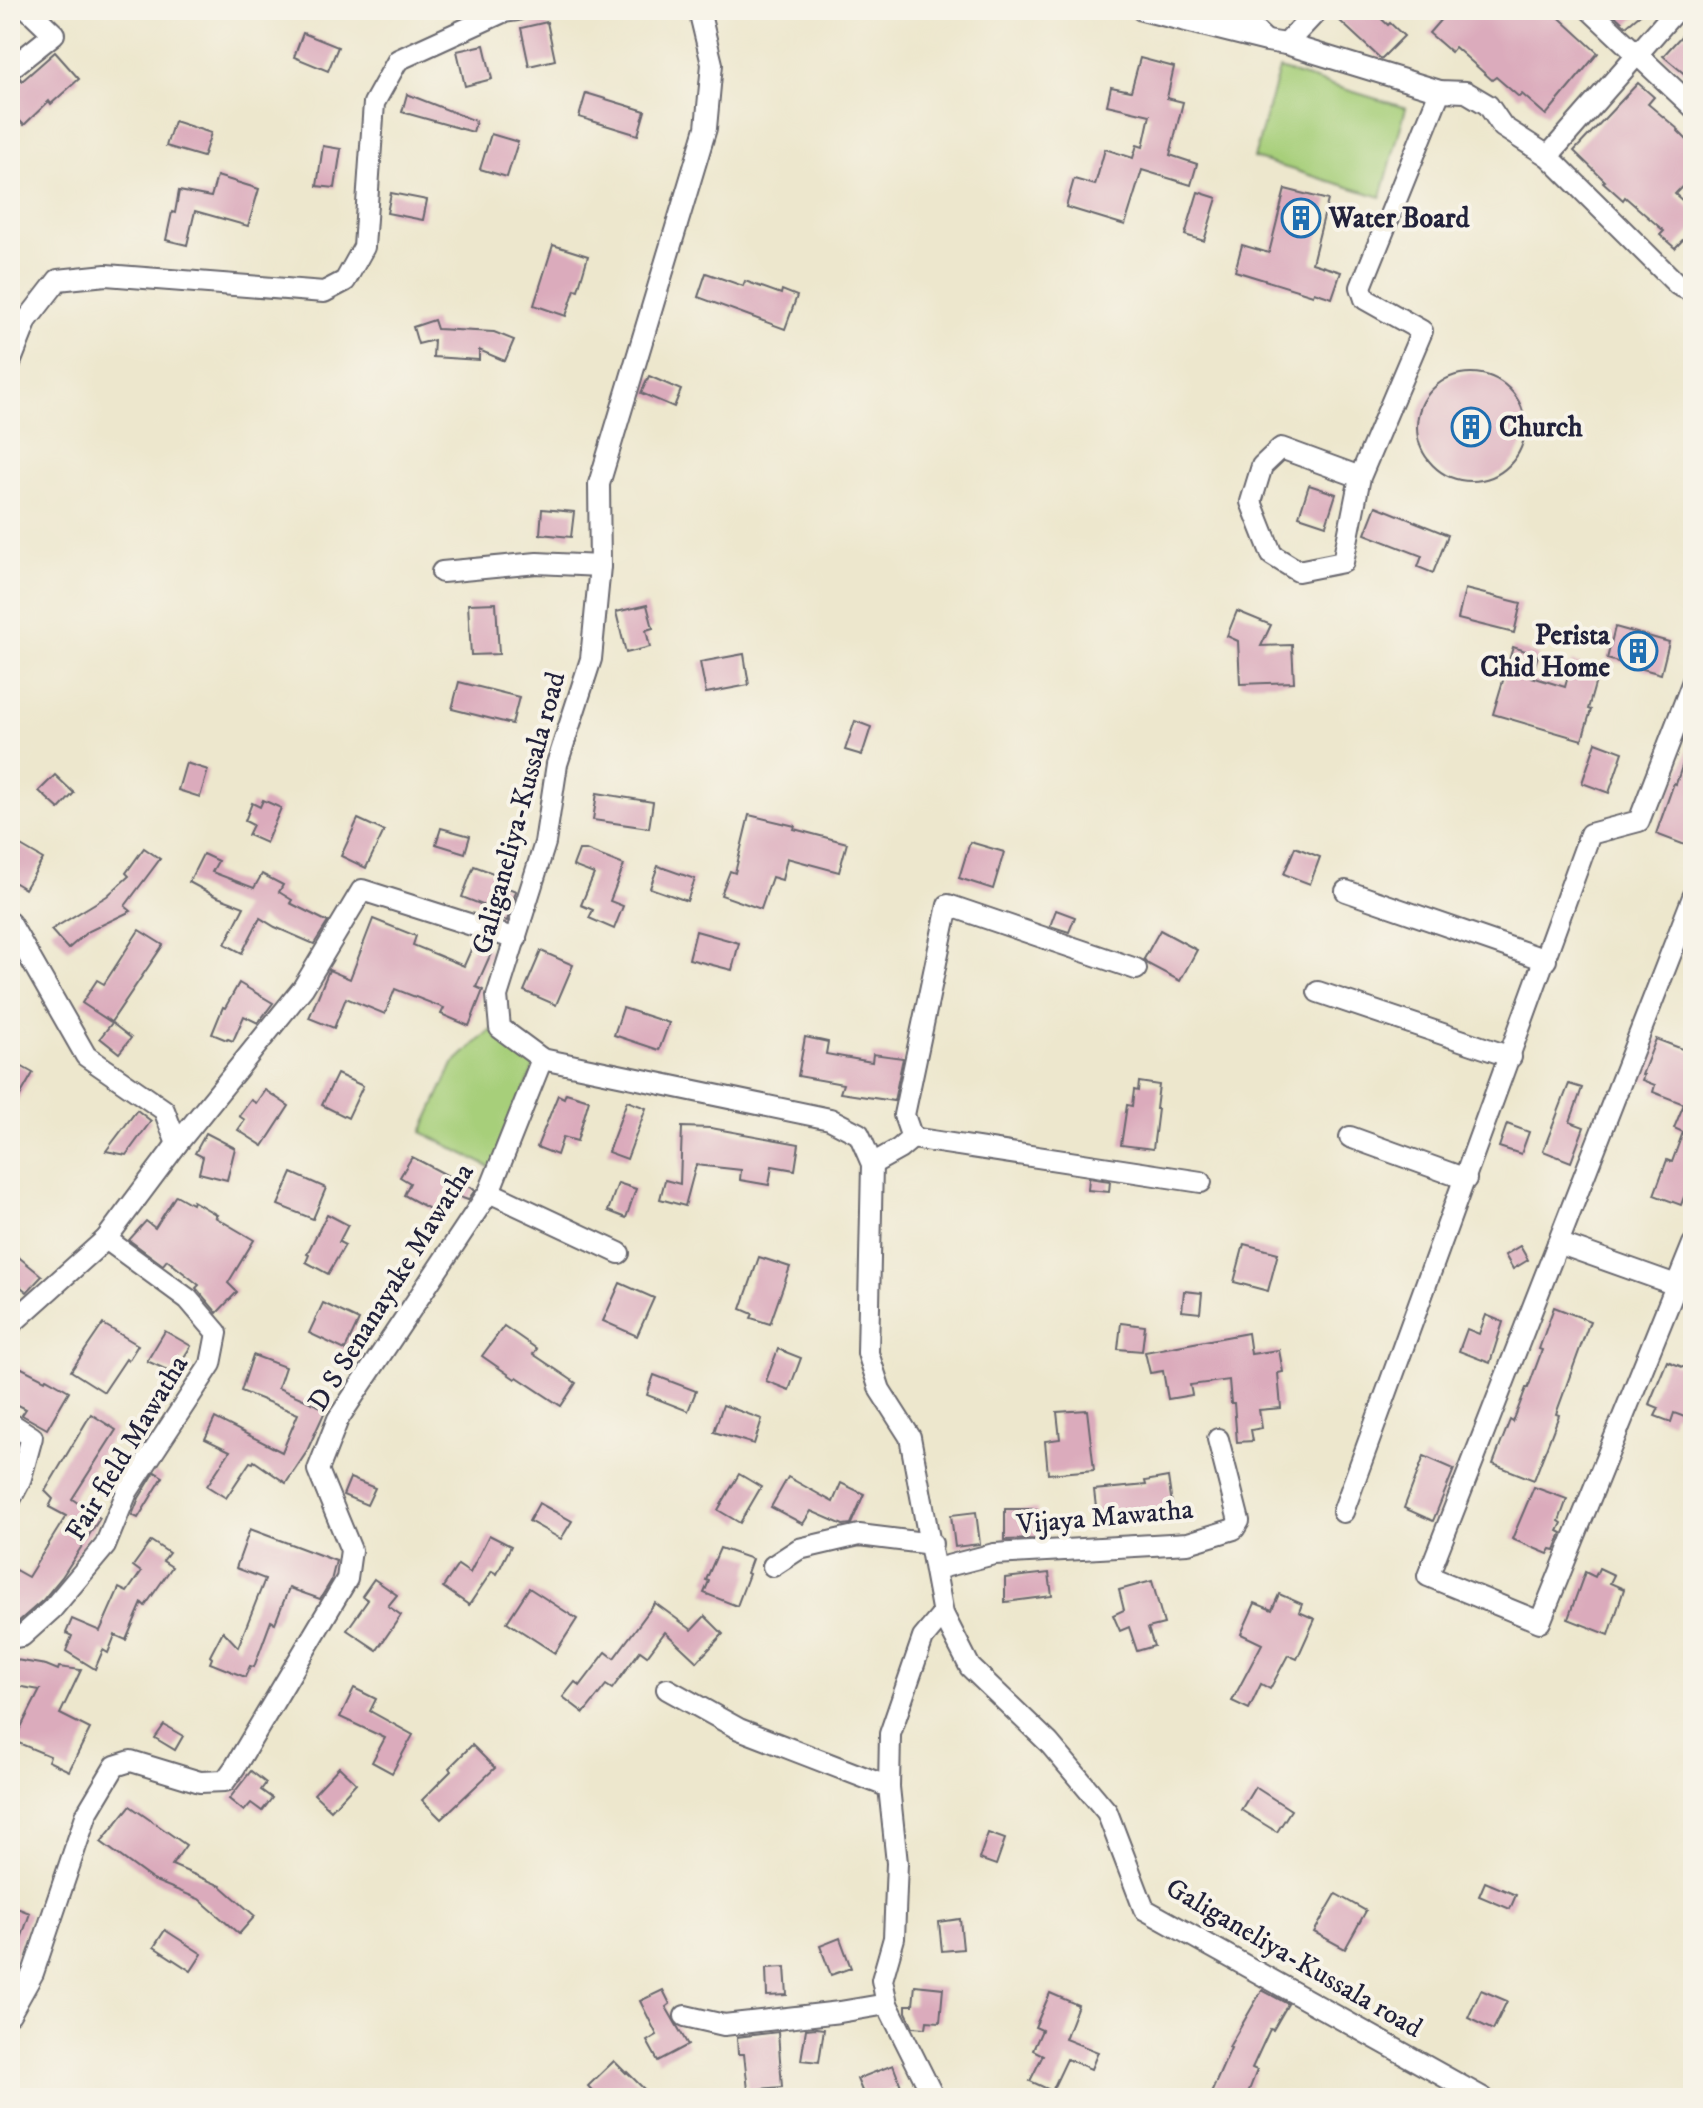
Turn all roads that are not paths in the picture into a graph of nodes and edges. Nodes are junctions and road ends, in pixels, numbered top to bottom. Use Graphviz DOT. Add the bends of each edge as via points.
graph roads {
  1 [pos="29,10"];
  2 [pos="517,10"];
  3 [pos="699,10"];
  4 [pos="1142,10"];
  5 [pos="1233,10"];
  6 [pos="1318,10"];
  7 [pos="1590,10"];
  8 [pos="1676,10"];
  9 [pos="1276,43"];
  10 [pos="1637,53"];
  11 [pos="10,69"];
  12 [pos="1440,91"];
  13 [pos="1693,107"];
  14 [pos="1548,156"];
  15 [pos="1693,292"];
  16 [pos="10,363"];
  17 [pos="1360,477"];
  18 [pos="600,566"];
  19 [pos="442,572"];
  20 [pos="1693,681"];
  21 [pos="1346,891"];
  22 [pos="1693,897"];
  23 [pos="10,923"];
  24 [pos="516,939"];
  25 [pos="1546,960"];
  26 [pos="1136,969"];
  27 [pos="1318,992"];
  28 [pos="1511,1057"];
  29 [pos="542,1059"];
  30 [pos="1350,1137"];
  31 [pos="912,1138"];
  32 [pos="177,1144"];
  33 [pos="872,1164"];
  34 [pos="1466,1179"];
  35 [pos="1201,1182"];
  36 [pos="489,1192"];
  37 [pos="106,1239"];
  38 [pos="1558,1243"];
  39 [pos="1693,1244"];
  40 [pos="619,1253"];
  41 [pos="1676,1285"];
  42 [pos="10,1325"];
  43 [pos="10,1423"];
  44 [pos="1218,1439"];
  45 [pos="10,1500"];
  46 [pos="1343,1512"];
  47 [pos="932,1544"];
  48 [pos="773,1566"];
  49 [pos="936,1569"];
  50 [pos="943,1614"];
  51 [pos="10,1638"];
  52 [pos="667,1689"];
  53 [pos="889,1787"];
  54 [pos="887,2004"];
  55 [pos="10,2014"];
  56 [pos="685,2016"];
  57 [pos="934,2098"];
  58 [pos="1483,2098"];
  1 -- 11 [label="street" via="54,34"];
  2 -- 16 [label="street" via="398,60 374,103 364,247 345,281 324,292 106,275 58,280 27,320"];
  3 -- 18 [label="street, Galiganeliya-Kussala road" via="712,64 706,128 599,484"];
  4 -- 9 [label="street"];
  5 -- 9 [label="street"];
  6 -- 9 [label="street"];
  7 -- 10 [label="street"];
  8 -- 10 [label="street"];
  9 -- 12 [label="street"];
  10 -- 13 [label="street"];
  10 -- 14 [label="street"];
  12 -- 14 [label="street" via="1466,92 1488,105 1503,127"];
  12 -- 17 [label="street" via="1361,287 1365,299 1422,331"];
  14 -- 15 [label="street" via="1678,285"];
  17 -- 17 [label="street" via="1281,448 1262,466 1251,502 1272,555 1298,571 1343,562"];
  18 -- 19 [label="street" via="537,563"];
  18 -- 24 [label="street, Galiganeliya-Kussala road" via="591,659 557,764 545,843"];
  20 -- 25 [label="street" via="1639,821 1590,834"];
  21 -- 25 [label="street"];
  22 -- 38 [label="street"];
  23 -- 32 [label="street" via="86,1056 164,1110"];
  24 -- 29 [label="street, Galiganeliya-Kussala road" via="497,996 500,1028"];
  24 -- 32 [label="street" via="362,890 303,988"];
  25 -- 28 [label="street"];
  26 -- 31 [label="street" via="948,905 904,1115"];
  27 -- 28 [label="street"];
  28 -- 34 [label="street"];
  29 -- 33 [label="street, Galiganeliya-Kussala road" via="830,1119 859,1134"];
  29 -- 36 [label="street, D S Senanayake Mawatha"];
  30 -- 34 [label="street"];
  31 -- 33 [label="street"];
  31 -- 35 [label="street"];
  32 -- 37 [label="street"];
  33 -- 47 [label="street, Galiganeliya-Kussala road" via="868,1353 880,1390 910,1437"];
  34 -- 46 [label="street"];
  36 -- 40 [label="street"];
  36 -- 55 [label="street, D S Senanayake Mawatha" via="338,1419 318,1470 351,1550 347,1579 225,1781 200,1782 131,1761 115,1766 87,1813 33,1973"];
  37 -- 42 [label="street"];
  37 -- 51 [label="street, Fair field Mawatha" via="188,1299 217,1333 211,1364 127,1492 105,1546 52,1609 22,1636"];
  38 -- 41 [label="street"];
  38 -- 41 [label="street" via="1428,1576 1540,1622"];
  39 -- 41 [label="street"];
  43 -- 45 [label="street" via="32,1437"];
  44 -- 49 [label="street, Vijaya Mawatha" via="1239,1521 1234,1529 1188,1543 994,1554"];
  47 -- 48 [label="street" via="859,1535 799,1549"];
  47 -- 49 [label="street, Galiganeliya-Kussala road"];
  49 -- 50 [label="street, Galiganeliya-Kussala road"];
  50 -- 53 [label="street" via="923,1638 890,1734"];
  50 -- 58 [label="street, Galiganeliya-Kussala road" via="970,1667 1049,1743 1107,1812 1144,1909"];
  52 -- 53 [label="street" via="739,1729"];
  53 -- 54 [label="street" via="897,1863 894,1938 882,1980"];
  54 -- 56 [label="street" via="724,2025"];
  54 -- 57 [label="street"];
}
